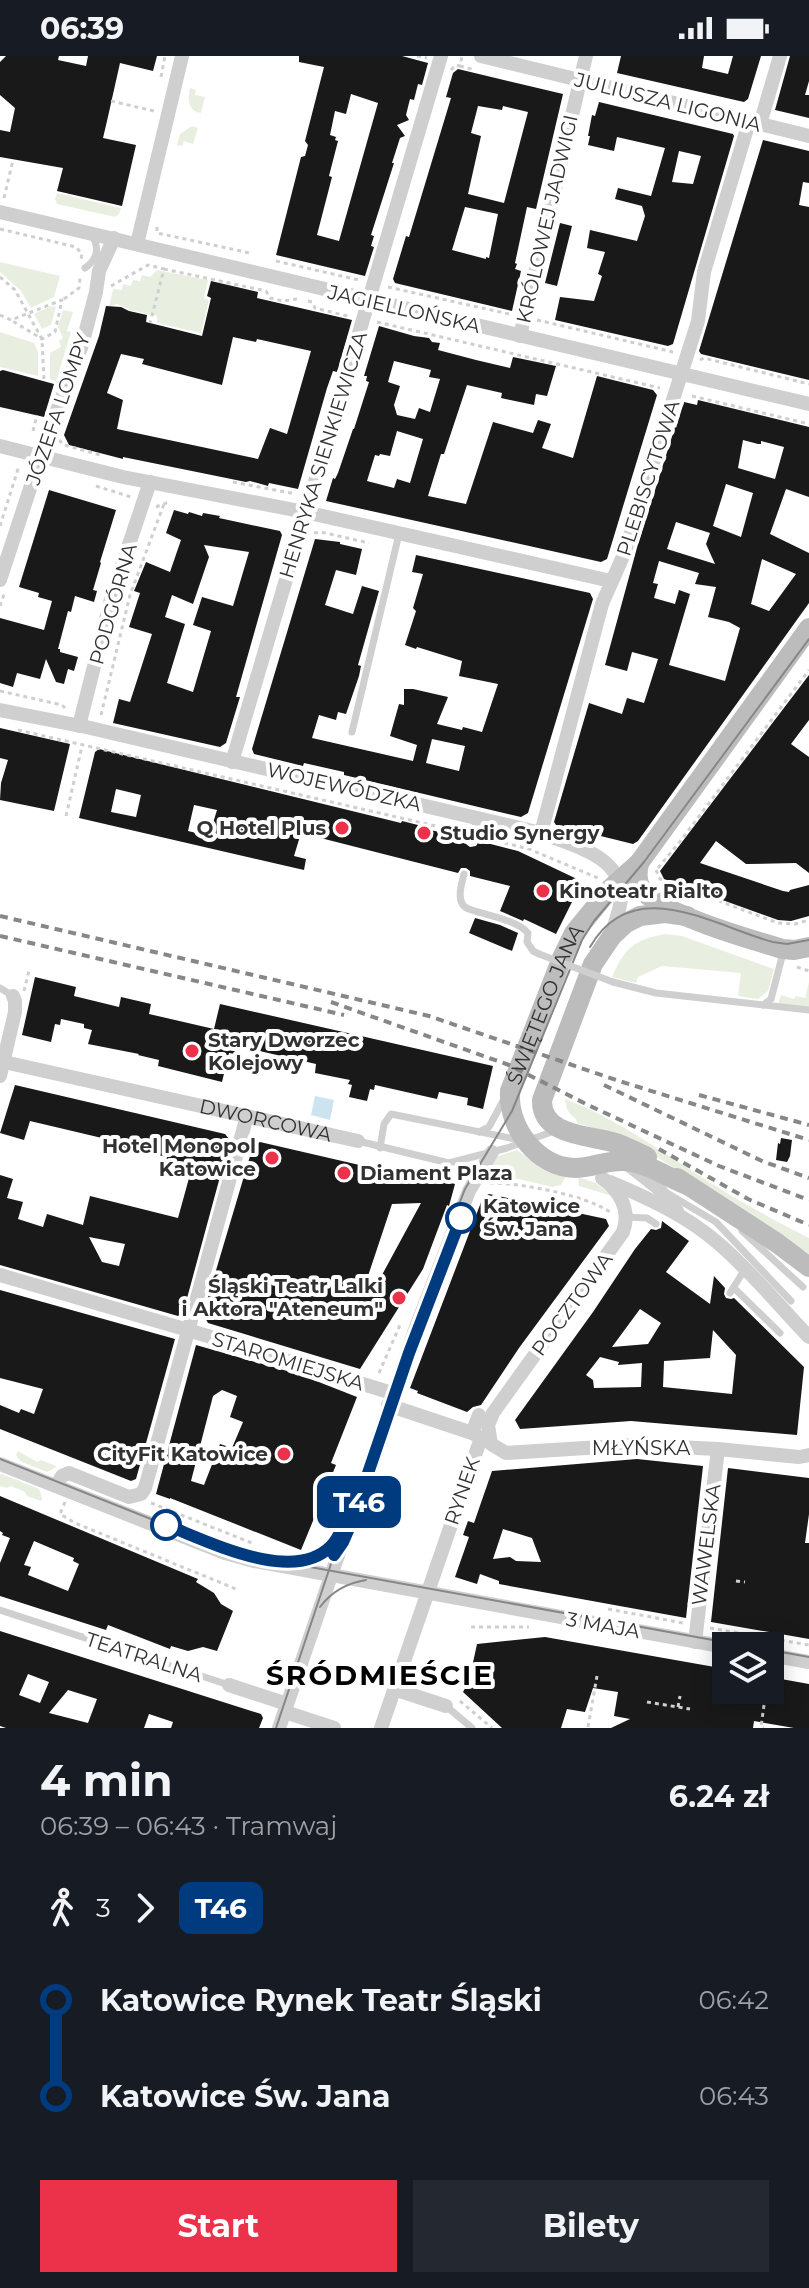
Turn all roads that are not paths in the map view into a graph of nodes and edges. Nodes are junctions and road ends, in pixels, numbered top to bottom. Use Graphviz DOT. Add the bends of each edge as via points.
graph roads {
  1 [pos="182,56"];
  2 [pos="441,56"];
  3 [pos="481,56"];
  4 [pos="586,56"];
  5 [pos="780,56"];
  6 [pos="579,81"];
  7 [pos="754,123"];
  8 [pos="809,136"];
  9 [pos="2,205"];
  10 [pos="89,232"];
  11 [pos="114,238"];
  12 [pos="137,244"];
  13 [pos="86,270"];
  14 [pos="362,299"];
  15 [pos="520,336"];
  16 [pos="682,374"];
  17 [pos="809,404"];
  18 [pos="0,446"];
  19 [pos="42,455"];
  20 [pos="150,482"];
  21 [pos="305,512"];
  22 [pos="397,541"];
  23 [pos="0,580"];
  24 [pos="611,581"];
  25 [pos="809,628"];
  26 [pos="0,710"];
  27 [pos="80,721"];
  28 [pos="352,732"];
  29 [pos="232,762"];
  30 [pos="477,818"];
  31 [pos="541,833"];
  32 [pos="473,838"];
  33 [pos="639,863"];
  34 [pos="464,874"];
  35 [pos="609,879"];
  36 [pos="687,916"];
  37 [pos="612,936"];
  38 [pos="783,949"];
  39 [pos="807,953"];
  40 [pos="12,993"];
  41 [pos="763,1005"];
  42 [pos="809,1010"];
  43 [pos="2,1069"];
  44 [pos="513,1079"];
  45 [pos="247,1116"];
  46 [pos="559,1129"];
  47 [pos="475,1133"];
  48 [pos="587,1137"];
  49 [pos="358,1141"];
  50 [pos="526,1142"];
  51 [pos="380,1148"];
  52 [pos="492,1152"];
  53 [pos="624,1161"];
  54 [pos="579,1168"];
  55 [pos="602,1178"];
  56 [pos="689,1187"];
  57 [pos="658,1188"];
  58 [pos="679,1215"];
  59 [pos="619,1216"];
  60 [pos="656,1224"];
  61 [pos="745,1269"];
  62 [pos="0,1275"];
  63 [pos="806,1277"];
  64 [pos="791,1301"];
  65 [pos="188,1330"];
  66 [pos="780,1333"];
  67 [pos="809,1337"];
  68 [pos="390,1399"];
  69 [pos="481,1425"];
  70 [pos="718,1449"];
  71 [pos="809,1455"];
  72 [pos="0,1464"];
  73 [pos="56,1486"];
  74 [pos="331,1574"];
  75 [pos="428,1593"];
  76 [pos="0,1610"];
  77 [pos="695,1642"];
  78 [pos="712,1645"];
  79 [pos="784,1658"];
  80 [pos="809,1662"];
  81 [pos="229,1685"];
  82 [pos="394,1689"];
  83 [pos="446,1706"];
  84 [pos="283,1717"];
  85 [pos="334,1728"];
  86 [pos="381,1728"];
  87 [pos="472,1728"];
  1 -- 12 [label="street"];
  2 -- 14 [label="street, HENRYKA SIENKIEWICZA"];
  3 -- 6 [label="street, JULIUSZA LIGONIA"];
  4 -- 6 [label="street, KRÓLOWEJ JADWIGI"];
  5 -- 7 [label="street, PLEBISCYTOWA"];
  6 -- 7 [label="street, JULIUSZA LIGONIA"];
  6 -- 15 [label="street, KRÓLOWEJ JADWIGI"];
  7 -- 8 [label="street, JULIUSZA LIGONIA"];
  7 -- 16 [label="street, PLEBISCYTOWA" via="704,272 698,321"];
  9 -- 10 [label="street, JAGIELLOŃSKA"];
  10 -- 11 [label="street, JAGIELLOŃSKA"];
  10 -- 13 [label="lane" via="97,253"];
  11 -- 12 [label="street, JAGIELLOŃSKA"];
  11 -- 13 [label="street, JÓZEFA LOMPY"];
  12 -- 14 [label="street, JAGIELLOŃSKA"];
  13 -- 19 [label="street, JÓZEFA LOMPY" via="96,292"];
  14 -- 15 [label="street, JAGIELLOŃSKA"];
  14 -- 21 [label="street, HENRYKA SIENKIEWICZA"];
  15 -- 16 [label="street, JAGIELLOŃSKA"];
  16 -- 17 [label="street, JAGIELLOŃSKA"];
  16 -- 24 [label="street, PLEBISCYTOWA"];
  18 -- 19 [label="street"];
  19 -- 20 [label="street"];
  19 -- 23 [label="street, JÓZEFA LOMPY"];
  20 -- 21 [label="street"];
  20 -- 27 [label="street, PODGÓRNA" via="112,595"];
  21 -- 22 [label="street"];
  21 -- 29 [label="street, HENRYKA SIENKIEWICZA"];
  22 -- 24 [label="street"];
  22 -- 28 [label="lane"];
  24 -- 31 [label="street, PLEBISCYTOWA"];
  25 -- 33 [label="street, ŚWIĘTEGO JANA"];
  26 -- 27 [label="street, WOJEWÓDZKA"];
  27 -- 29 [label="street, WOJEWÓDZKA"];
  29 -- 30 [label="street, WOJEWÓDZKA"];
  30 -- 31 [label="street, WOJEWÓDZKA"];
  30 -- 32 [label="lane"];
  31 -- 35 [label="street, WOJEWÓDZKA" via="599,857 615,871"];
  33 -- 35 [label="street, ŚWIĘTEGO JANA"];
  33 -- 36 [label="street" via="637,880 645,892"];
  34 -- 41 [label="lane, bridge" via="466,909 522,927 539,954 656,993"];
  35 -- 37 [label="street" via="621,897"];
  35 -- 44 [label="street, ŚWIĘTEGO JANA" via="574,933"];
  36 -- 37 [label="street" via="640,916"];
  36 -- 38 [label="street"];
  37 -- 46 [label="street, ŚWIĘTEGO JANA" via="593,964 542,1100 545,1117"];
  38 -- 39 [label="street"];
  38 -- 41 [label="lane" via="771,999"];
  40 -- 43 [label="street" via="15,1012"];
  41 -- 42 [label="lane"];
  43 -- 45 [label="street, DWORCOWA"];
  44 -- 47 [label="lane" via="489,1127"];
  44 -- 50 [label="street, ŚWIĘTEGO JANA" via="509,1100"];
  45 -- 49 [label="street, DWORCOWA"];
  45 -- 65 [label="street"];
  46 -- 48 [label="street"];
  46 -- 50 [label="lane, DWORCOWA"];
  47 -- 50 [label="lane"];
  47 -- 51 [label="lane" via="391,1114"];
  48 -- 53 [label="street"];
  48 -- 56 [label="street" via="640,1154"];
  49 -- 51 [label="lane, DWORCOWA"];
  50 -- 52 [label="lane, DWORCOWA"];
  50 -- 54 [label="street" via="545,1160"];
  51 -- 52 [label="lane, DWORCOWA" via="449,1163"];
  52 -- 68 [label="street" via="469,1191"];
  53 -- 54 [label="street"];
  53 -- 56 [label="street"];
  53 -- 57 [label="street"];
  54 -- 55 [label="street"];
  55 -- 58 [label="street"];
  55 -- 59 [label="street" via="620,1196"];
  56 -- 63 [label="street" via="768,1237"];
  57 -- 58 [label="street"];
  57 -- 64 [label="lane" via="716,1222"];
  58 -- 61 [label="street"];
  59 -- 60 [label="lane"];
  59 -- 69 [label="street, POCZTOWA" via="623,1232"];
  61 -- 66 [label="lane" via="732,1291"];
  61 -- 67 [label="street"];
  62 -- 65 [label="street, STAROMIEJSKA"];
  65 -- 68 [label="street, STAROMIEJSKA"];
  65 -- 73 [label="street" via="141,1494 129,1497 69,1473"];
  68 -- 69 [label="street, RYNEK"];
  68 -- 74 [label="street"];
  69 -- 70 [label="street, MŁYŃSKA" via="491,1444 506,1453 613,1445"];
  69 -- 75 [label="street, RYNEK"];
  70 -- 71 [label="street, MŁYŃSKA"];
  70 -- 77 [label="street, WAWELSKA"];
  72 -- 73 [label="street"];
  73 -- 74 [label="street" via="225,1553"];
  74 -- 75 [label="street"];
  74 -- 84 [label="street"];
  75 -- 77 [label="street, 3 MAJA"];
  75 -- 82 [label="street"];
  76 -- 81 [label="lane, TEATRALNA"];
  77 -- 78 [label="street, 3 MAJA"];
  79 -- 80 [label="street"];
  81 -- 84 [label="street, TEATRALNA"];
  82 -- 83 [label="street"];
  82 -- 86 [label="street"];
  83 -- 87 [label="lane"];
  84 -- 85 [label="street"];
}
